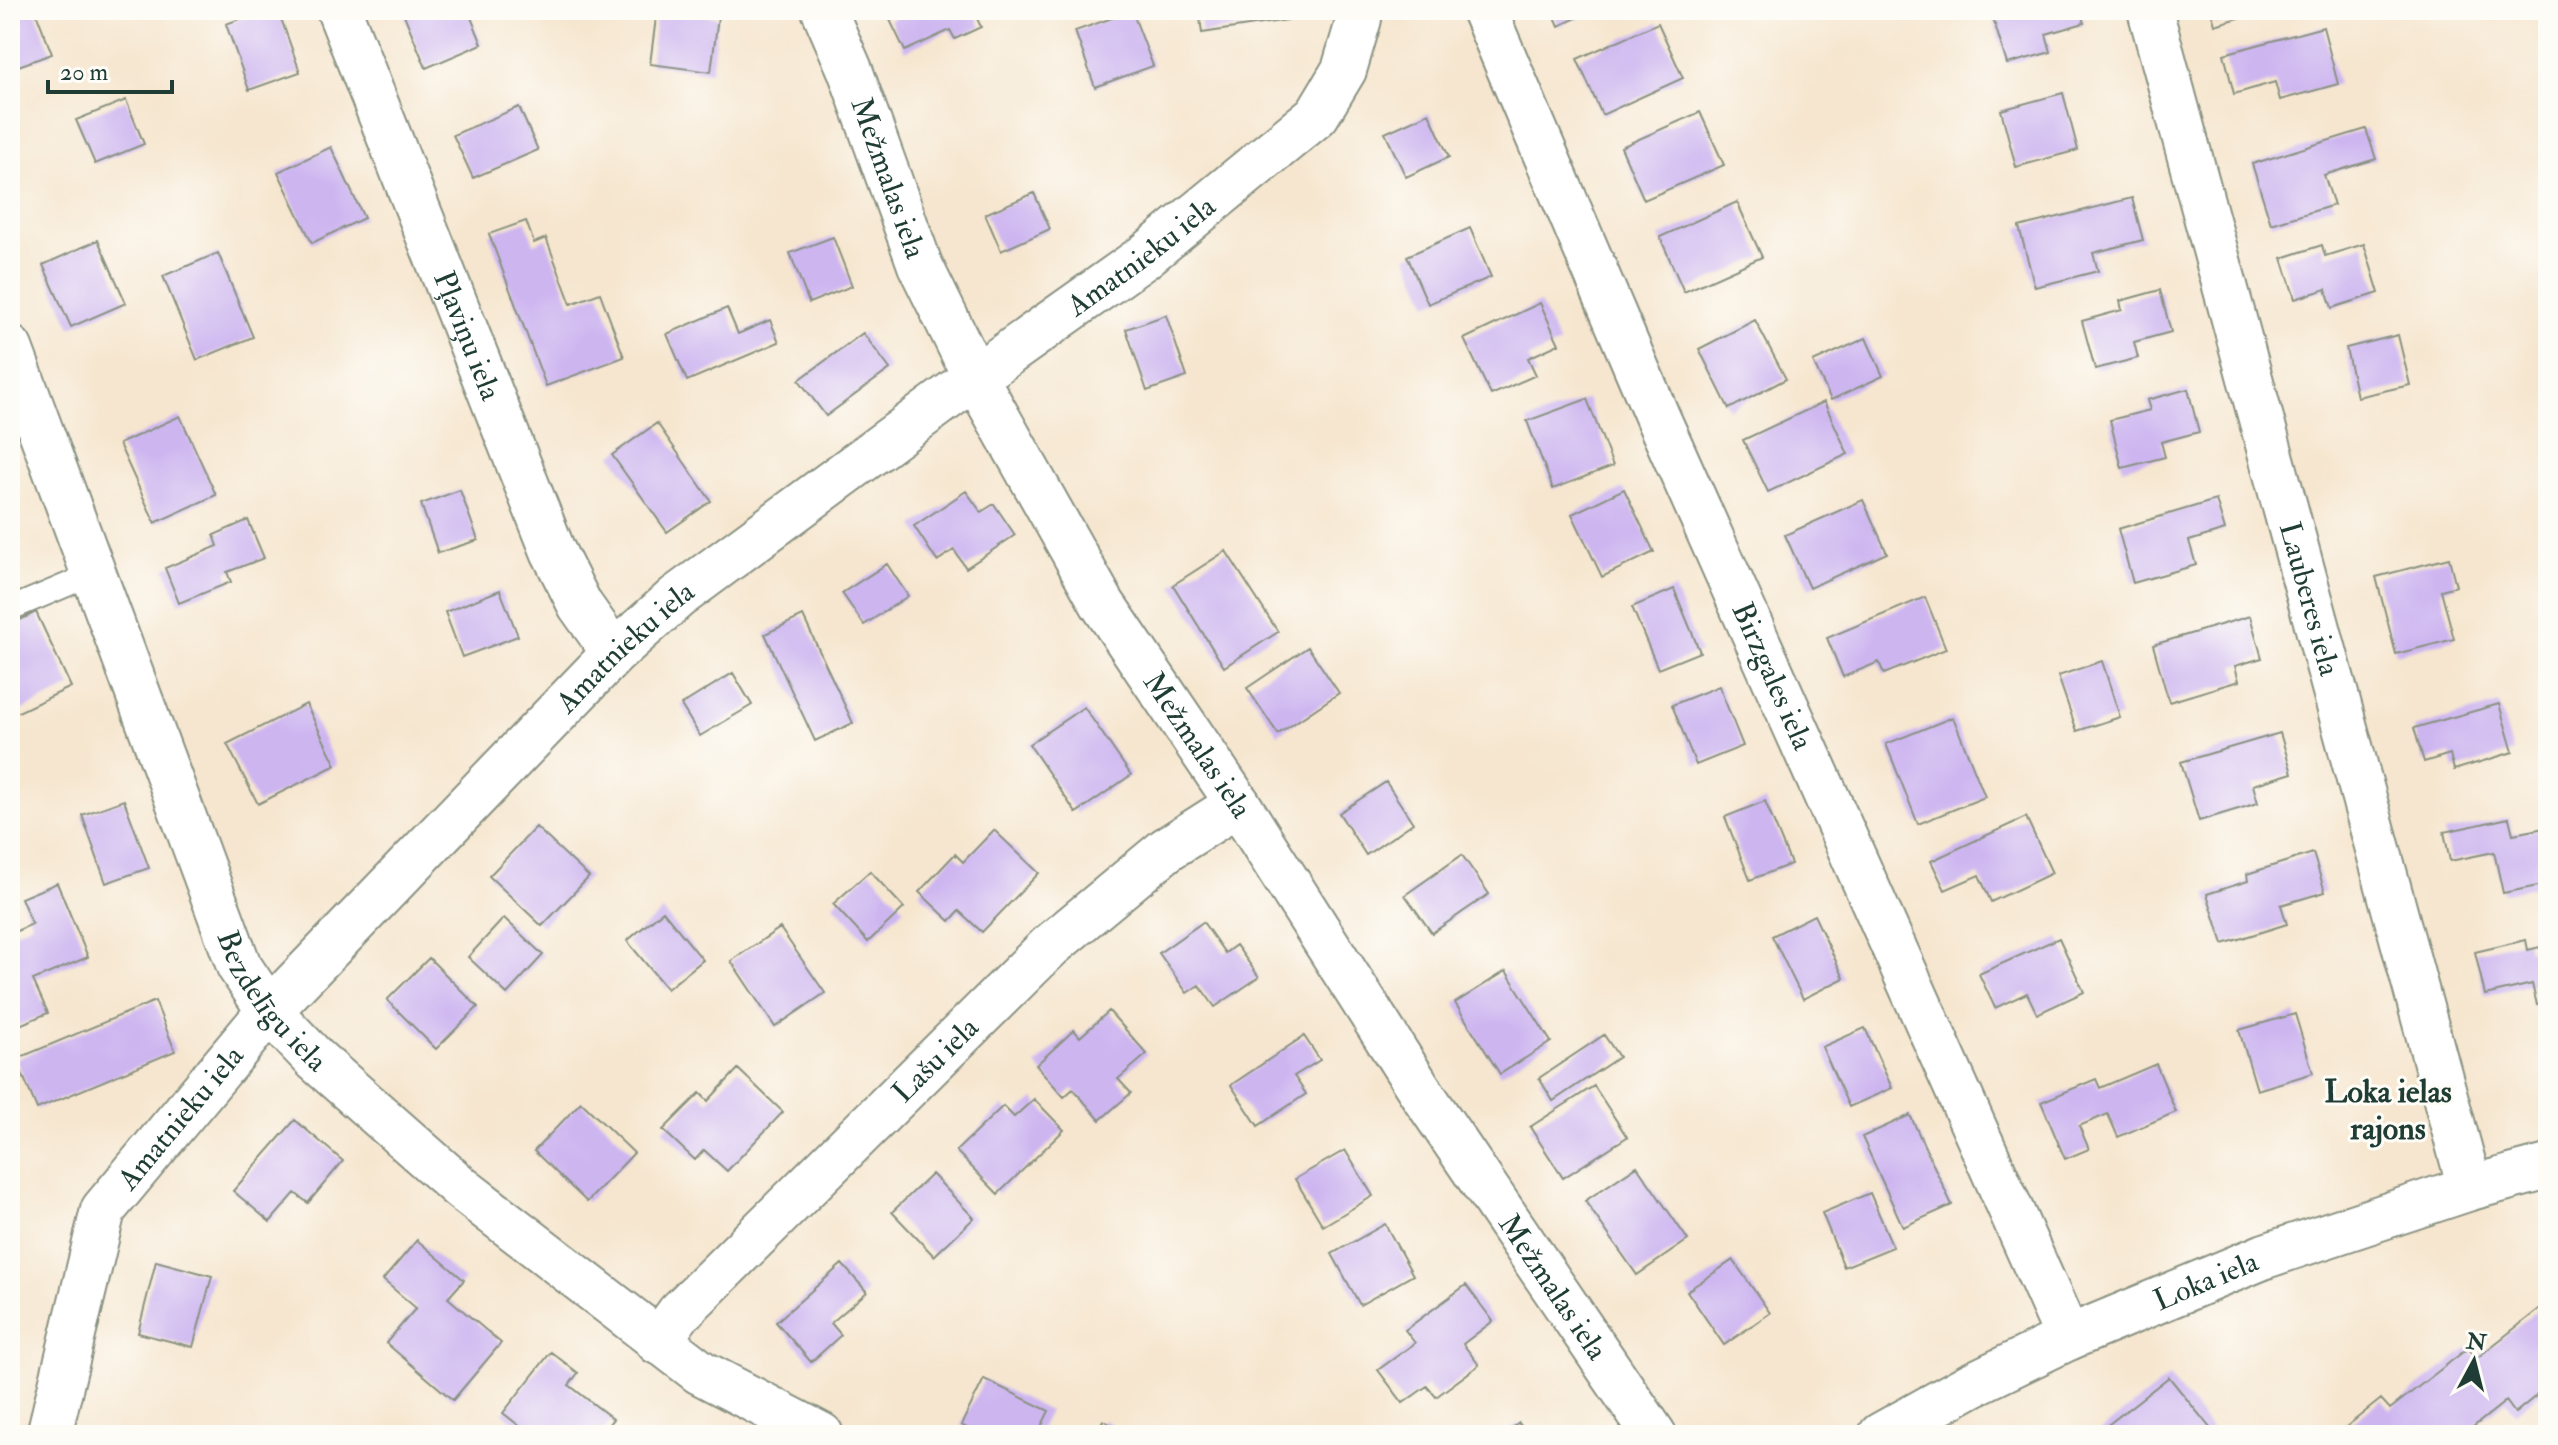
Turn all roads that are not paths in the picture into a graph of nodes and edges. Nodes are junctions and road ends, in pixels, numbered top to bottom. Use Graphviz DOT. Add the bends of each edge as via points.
graph roads {
  1 [pos="339,10"];
  2 [pos="824,10"];
  3 [pos="1484,10"];
  4 [pos="2150,10"];
  5 [pos="1365,13"];
  6 [pos="10,348"];
  7 [pos="975,377"];
  8 [pos="95,573"];
  9 [pos="10,609"];
  10 [pos="614,653"];
  11 [pos="1238,804"];
  12 [pos="269,1011"];
  13 [pos="2548,1167"];
  14 [pos="2470,1188"];
  15 [pos="2068,1338"];
  16 [pos="658,1342"];
  17 [pos="49,1435"];
  18 [pos="821,1435"];
  19 [pos="1654,1435"];
  20 [pos="1881,1435"];
  1 -- 10 [label="street, Pļaviņu iela" via="553,551 580,605"];
  2 -- 7 [label="street, Mežmalas iela" via="920,265"];
  3 -- 15 [label="street, Birzgales iela" via="1657,416"];
  4 -- 14 [label="street, Lauberes iela"];
  5 -- 7 [label="street, Amatnieku iela" via="1344,70 1317,115 1144,257"];
  6 -- 8 [label="street, Bezdelīgu iela"];
  7 -- 10 [label="street, Amatnieku iela" via="677,597"];
  7 -- 11 [label="street, Mežmalas iela" via="1102,603"];
  8 -- 9 [label="lane"];
  8 -- 12 [label="street, Bezdelīgu iela" via="239,966"];
  10 -- 12 [label="street, Amatnieku iela"];
  11 -- 16 [label="street, Lašu iela" via="1167,849 1050,946 679,1313"];
  11 -- 19 [label="street, Mežmalas iela" via="1423,1095"];
  12 -- 16 [label="street, Bezdelīgu iela" via="316,1060 461,1188"];
  12 -- 17 [label="street, Amatnieku iela" via="103,1210"];
  13 -- 14 [label="street, Loka iela"];
  14 -- 15 [label="street, Loka iela" via="2265,1256"];
  15 -- 20 [label="street, Loka iela"];
  16 -- 18 [label="street, Bezdelīgu iela" via="700,1372"];
}
